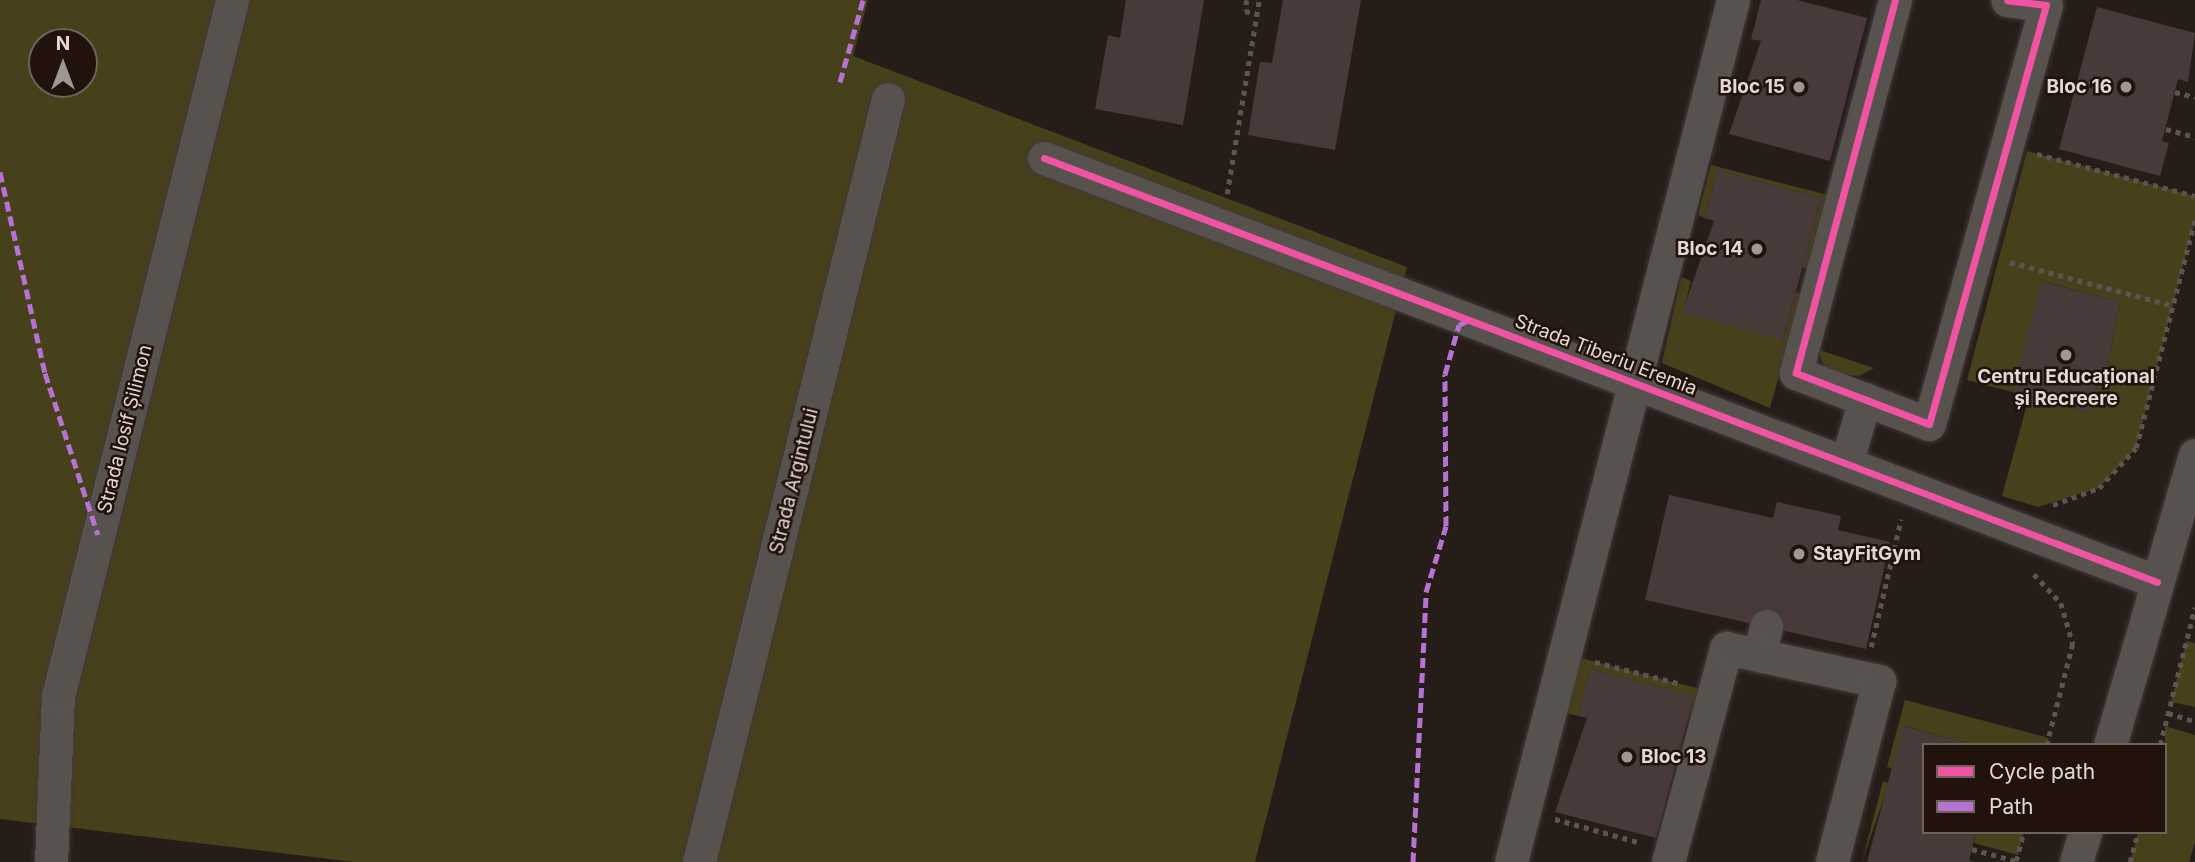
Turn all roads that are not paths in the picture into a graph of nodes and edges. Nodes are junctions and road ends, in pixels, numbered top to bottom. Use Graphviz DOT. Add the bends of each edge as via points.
graph roads {
  1 [pos="232,0"];
  2 [pos="1733,0"];
  3 [pos="1895,0"];
  4 [pos="2007,0"];
  5 [pos="888,99"];
  6 [pos="1044,158"];
  7 [pos="1634,383"];
  8 [pos="1865,399"];
  9 [pos="2195,455"];
  10 [pos="1846,464"];
  11 [pos="2157,582"];
  12 [pos="2111,743"];
  13 [pos="2084,834"];
  14 [pos="1656,853"];
  15 [pos="51,862"];
  16 [pos="699,862"];
  17 [pos="1511,862"];
  18 [pos="1832,862"];
  19 [pos="2076,862"];
  1 -- 15 [label="street, Strada Iosif Șilimon" via="58,696"];
  2 -- 7 [label="street"];
  3 -- 8 [label="street" via="1796,373"];
  4 -- 8 [label="street" via="2046,5 1929,424"];
  5 -- 16 [label="street, Strada Argintului"];
  6 -- 7 [label="street, Strada Tiberiu Eremia"];
  7 -- 10 [label="street, Strada Tiberiu Eremia"];
  7 -- 17 [label="street"];
  8 -- 10 [label="street"];
  9 -- 11 [label="street"];
  10 -- 11 [label="street, Strada Tiberiu Eremia"];
  11 -- 12 [label="street"];
  13 -- 19 [label="street"];
  14 -- 18 [label="street" via="1726,648 1762,641 1880,681"];
}
